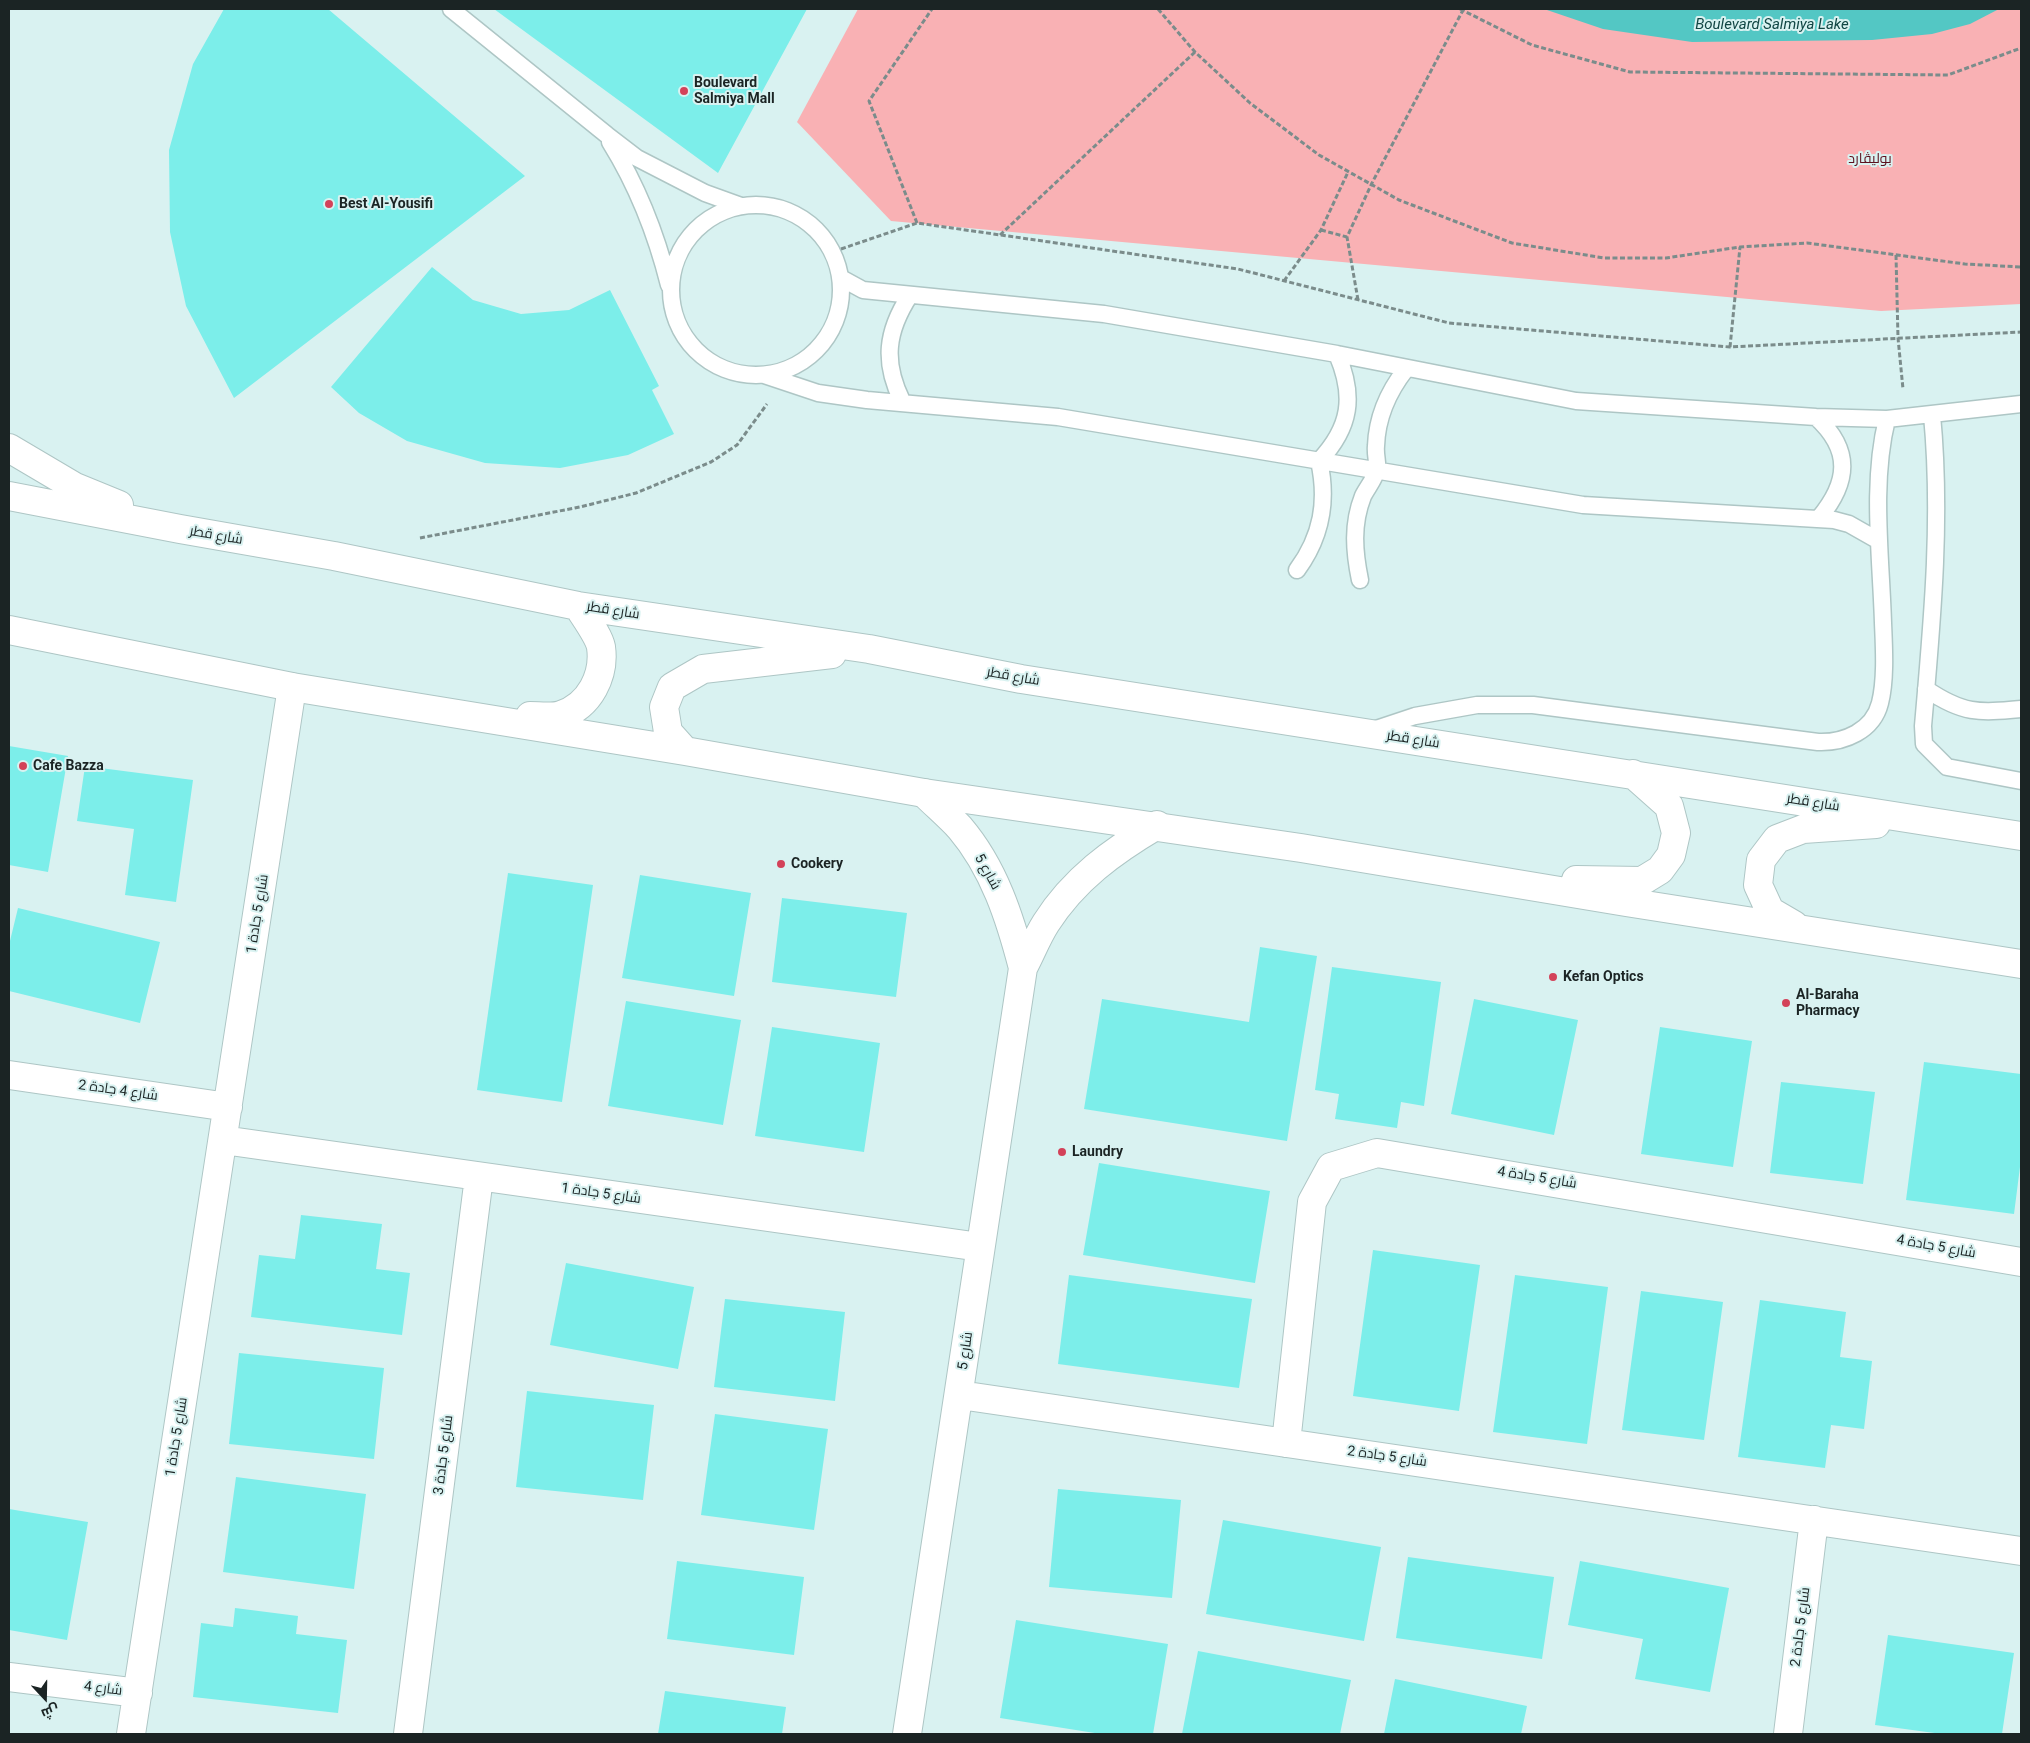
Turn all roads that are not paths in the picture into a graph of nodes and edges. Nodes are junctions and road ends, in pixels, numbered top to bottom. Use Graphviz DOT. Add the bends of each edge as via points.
graph roads {
  1 [pos="451,9"];
  2 [pos="606,136"];
  3 [pos="741,206"];
  4 [pos="841,278"];
  5 [pos="670,288"];
  6 [pos="910,295"];
  7 [pos="1337,354"];
  8 [pos="1406,368"];
  9 [pos="764,375"];
  10 [pos="902,402"];
  11 [pos="2021,404"];
  12 [pos="1932,415"];
  13 [pos="1816,417"];
  14 [pos="1887,419"];
  15 [pos="9,448"];
  16 [pos="1319,461"];
  17 [pos="1377,470"];
  18 [pos="9,496"];
  19 [pos="1819,518"];
  20 [pos="180,530"];
  21 [pos="1879,541"];
  22 [pos="1297,570"];
  23 [pos="1360,580"];
  24 [pos="578,606"];
  25 [pos="9,630"];
  26 [pos="869,649"];
  27 [pos="292,687"];
  28 [pos="1926,689"];
  29 [pos="2021,709"];
  30 [pos="464,716"];
  31 [pos="1366,733"];
  32 [pos="685,751"];
  33 [pos="1633,774"];
  34 [pos="2021,781"];
  35 [pos="924,793"];
  36 [pos="1928,821"];
  37 [pos="1157,825"];
  38 [pos="2021,836"];
  39 [pos="1470,876"];
  40 [pos="1798,928"];
  41 [pos="2021,964"];
  42 [pos="1023,968"];
  43 [pos="9,1075"];
  44 [pos="228,1107"];
  45 [pos="223,1140"];
  46 [pos="479,1176"];
  47 [pos="980,1247"];
  48 [pos="2021,1262"];
  49 [pos="960,1394"];
  50 [pos="1286,1443"];
  51 [pos="1814,1520"];
  52 [pos="2021,1551"];
  53 [pos="9,1677"];
  54 [pos="138,1693"];
  55 [pos="131,1734"];
  56 [pos="408,1734"];
  57 [pos="908,1734"];
  58 [pos="1788,1734"];
  1 -- 2 [label="lane"];
  2 -- 3 [label="lane" via="671,177"];
  2 -- 5 [label="lane" via="644,204"];
  3 -- 4 [label="lane" via="768,206 794,214 816,230 833,252"];
  3 -- 5 [label="lane" via="714,216 691,235 676,260"];
  4 -- 6 [label="lane" via="863,290"];
  4 -- 9 [label="lane" via="841,305 832,331 815,353 792,368"];
  5 -- 9 [label="lane" via="674,317 688,342 709,362 735,373"];
  6 -- 7 [label="lane" via="1104,314"];
  6 -- 10 [label="lane" via="900,311 889,347 894,384"];
  7 -- 8 [label="lane"];
  7 -- 16 [label="lane" via="1349,391 1348,411 1333,446"];
  8 -- 13 [label="lane" via="1576,401"];
  8 -- 17 [label="lane" via="1393,386 1379,420 1375,449"];
  9 -- 10 [label="lane" via="818,393"];
  10 -- 16 [label="lane" via="1058,417"];
  11 -- 12 [label="lane"];
  12 -- 14 [label="lane"];
  12 -- 28 [label="lane" via="1936,456 1936,558"];
  13 -- 14 [label="lane"];
  13 -- 19 [label="lane" via="1830,430 1839,447 1843,466 1841,485"];
  14 -- 21 [label="lane" via="1881,450"];
  15 -- 20 [label="street" via="75,487"];
  16 -- 17 [label="lane"];
  16 -- 22 [label="lane" via="1324,479 1322,518 1309,554"];
  17 -- 19 [label="lane" via="1583,505"];
  17 -- 23 [label="lane" via="1364,496 1356,523 1354,542"];
  18 -- 20 [label="street, شارع قطر"];
  19 -- 21 [label="lane" via="1849,524"];
  20 -- 24 [label="street, شارع قطر" via="334,556"];
  21 -- 31 [label="lane" via="1884,652 1880,703 1866,725 1844,740 1818,742 1533,705 1477,705 1415,716"];
  24 -- 26 [label="street, شارع قطر"];
  24 -- 30 [label="street" via="601,645 600,677 588,697 574,709 560,715"];
  25 -- 27 [label="street"];
  26 -- 31 [label="street, شارع قطر" via="1021,679"];
  26 -- 32 [label="street" via="703,669 672,688 664,708 668,732"];
  27 -- 30 [label="street"];
  27 -- 44 [label="street, شارع 5 جادة 1"];
  28 -- 29 [label="lane" via="1962,710"];
  28 -- 34 [label="lane" via="1924,744 1947,767"];
  30 -- 32 [label="street"];
  31 -- 33 [label="street, شارع قطر"];
  32 -- 35 [label="street"];
  33 -- 36 [label="street, شارع قطر"];
  33 -- 39 [label="street" via="1669,806 1676,833 1671,855 1660,870 1642,881"];
  35 -- 37 [label="street"];
  35 -- 42 [label="street, شارع 5" via="960,829 989,871 1010,917"];
  36 -- 38 [label="street, شارع قطر"];
  36 -- 40 [label="street" via="1803,829 1777,838 1761,860 1758,885 1770,911"];
  37 -- 39 [label="street"];
  37 -- 42 [label="street, شارع 5" via="1114,851 1077,884 1046,923"];
  39 -- 40 [label="street"];
  40 -- 41 [label="street"];
  42 -- 47 [label="street, شارع 5"];
  43 -- 44 [label="street, شارع 4 جادة 2"];
  44 -- 45 [label="street, شارع 5 جادة 1"];
  45 -- 46 [label="street, شارع 5 جادة 1"];
  45 -- 54 [label="street, شارع 5 جادة 1"];
  46 -- 47 [label="street, شارع 5 جادة 1"];
  46 -- 56 [label="street, شارع 5 جادة 3"];
  47 -- 49 [label="street, شارع 5"];
  48 -- 50 [label="street, شارع 5 جادة 4" via="1377,1153 1330,1167 1312,1202"];
  49 -- 50 [label="street, شارع 5 جادة 2"];
  49 -- 57 [label="street, شارع 5"];
  50 -- 51 [label="street, شارع 5 جادة 2"];
  51 -- 52 [label="street, شارع 5 جادة 2"];
  51 -- 58 [label="street, شارع 5 جادة 2"];
  53 -- 54 [label="street, شارع 4"];
  54 -- 55 [label="street, شارع 5 جادة 1"];
}
